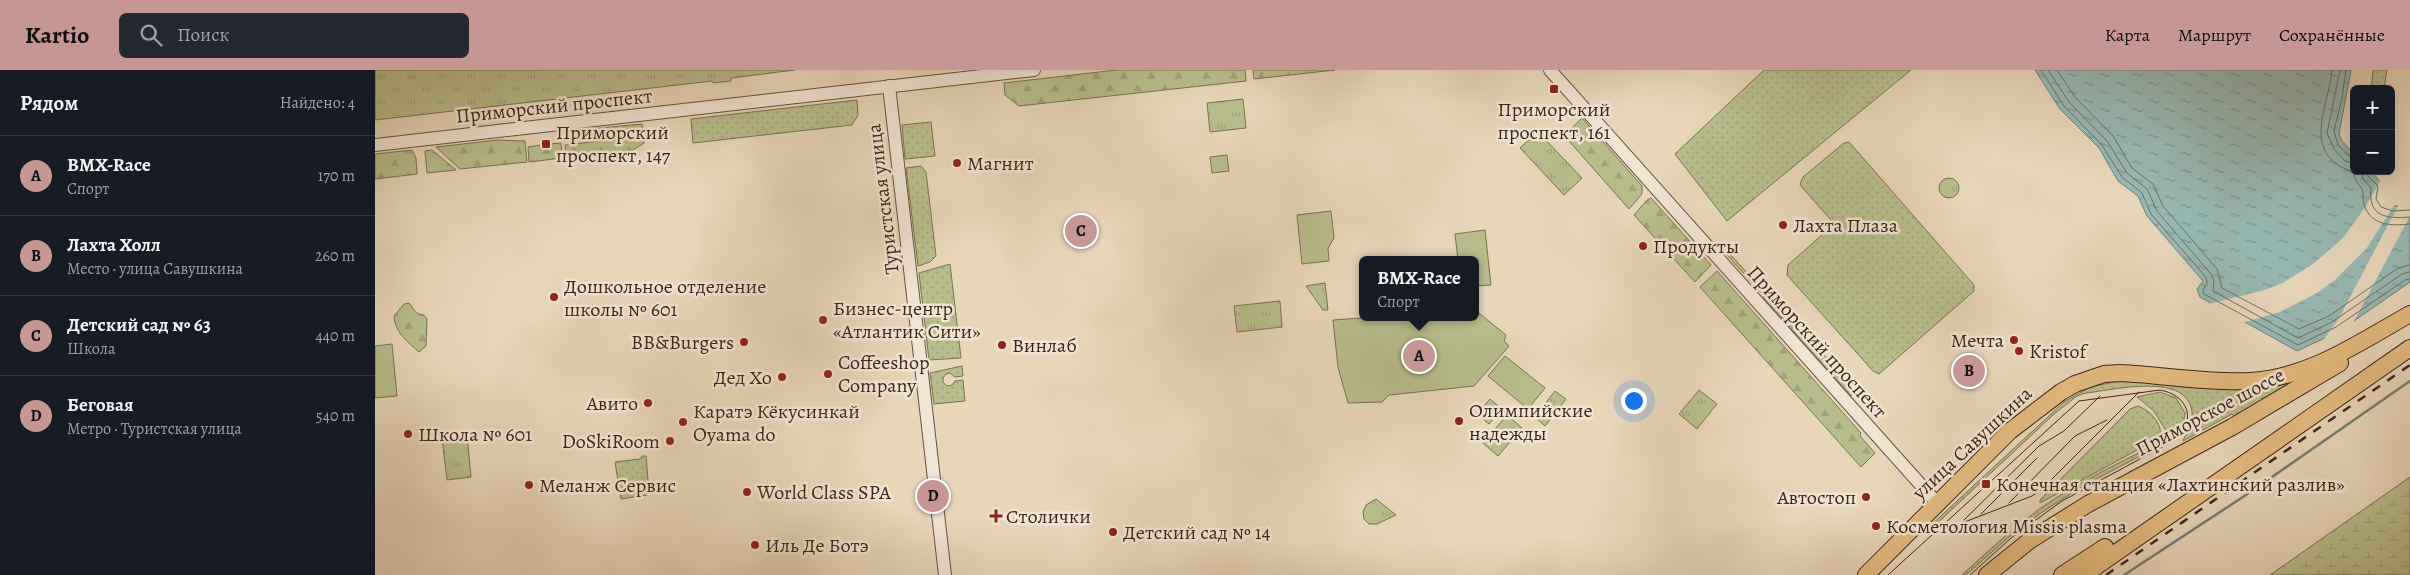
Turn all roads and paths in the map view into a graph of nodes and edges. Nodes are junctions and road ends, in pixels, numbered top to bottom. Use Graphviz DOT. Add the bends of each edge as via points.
graph roads {
  1 [pos="1034,70"];
  2 [pos="1550,70"];
  3 [pos="889,86"];
  4 [pos="375,145"];
  5 [pos="2410,315"];
  6 [pos="2410,348"];
  7 [pos="2209,488"];
  8 [pos="1937,503"];
  9 [pos="945,575"];
  10 [pos="1866,575"];
  11 [pos="1987,575"];
  12 [pos="2062,575"];
  13 [pos="2084,575"];
  1 -- 3 [label="street, Приморский проспект"];
  2 -- 8 [label="street, Приморский проспект"];
  3 -- 4 [label="street, Приморский проспект"];
  3 -- 9 [label="street, Туристская улица"];
  5 -- 8 [label="main road, улица Савушкина" via="2315,365 2281,376 2250,381 2120,373 2089,378 2061,392 2010,431"];
  5 -- 11 [label="main road, Приморское шоссе" via="2313,380 2232,427 2111,490 2029,541"];
  6 -- 7 [label="main road"];
  7 -- 12 [label="main road"];
  7 -- 13 [label="main road"];
  8 -- 10 [label="main road, улица Савушкина"];
}
